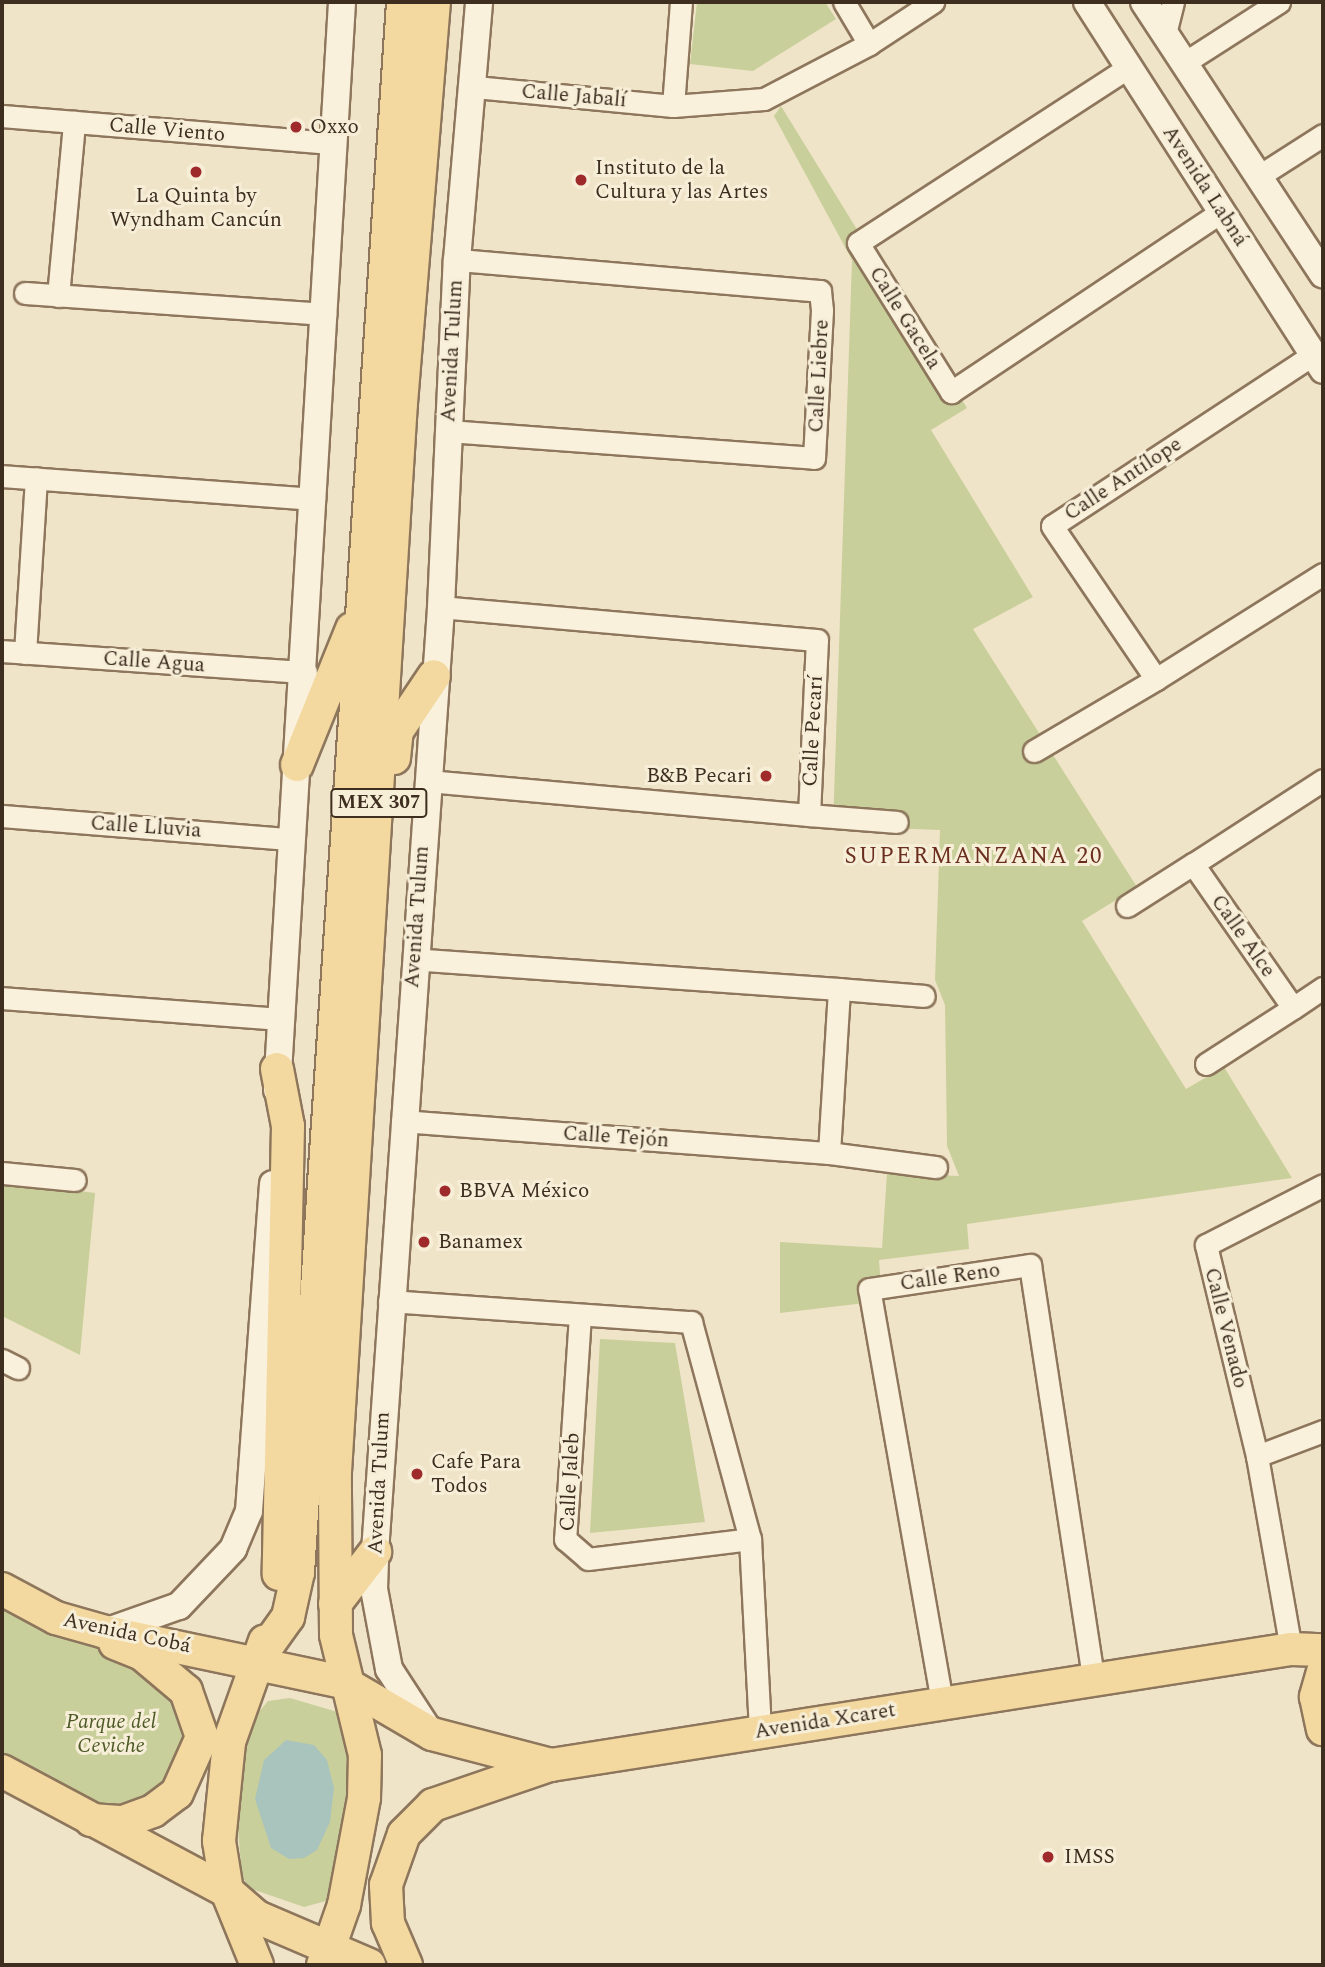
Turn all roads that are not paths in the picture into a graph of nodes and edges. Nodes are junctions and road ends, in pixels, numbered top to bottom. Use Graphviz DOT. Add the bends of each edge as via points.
graph roads {
  1 [pos="342,2"];
  2 [pos="403,2"];
  3 [pos="434,2"];
  4 [pos="479,2"];
  5 [pos="681,2"];
  6 [pos="844,2"];
  7 [pos="933,2"];
  8 [pos="1087,2"];
  9 [pos="1144,2"];
  10 [pos="1173,2"];
  11 [pos="1279,2"];
  12 [pos="1165,34"];
  13 [pos="869,44"];
  14 [pos="1184,63"];
  15 [pos="1129,67"];
  16 [pos="475,87"];
  17 [pos="674,106"];
  18 [pos="2,116"];
  19 [pos="74,122"];
  20 [pos="1323,135"];
  21 [pos="333,143"];
  22 [pos="1259,176"];
  23 [pos="1221,212"];
  24 [pos="457,260"];
  25 [pos="1323,274"];
  26 [pos="25,293"];
  27 [pos="58,296"];
  28 [pos="325,314"];
  29 [pos="1319,362"];
  30 [pos="448,431"];
  31 [pos="2,476"];
  32 [pos="36,478"];
  33 [pos="314,499"];
  34 [pos="1323,575"];
  35 [pos="363,601"];
  36 [pos="441,607"];
  37 [pos="2,651"];
  38 [pos="25,653"];
  39 [pos="306,672"];
  40 [pos="434,676"];
  41 [pos="1156,679"];
  42 [pos="1034,751"];
  43 [pos="297,765"];
  44 [pos="1323,780"];
  45 [pos="427,781"];
  46 [pos="809,815"];
  47 [pos="2,816"];
  48 [pos="898,822"];
  49 [pos="291,839"];
  50 [pos="1193,864"];
  51 [pos="1127,906"];
  52 [pos="372,930"];
  53 [pos="414,959"];
  54 [pos="1323,988"];
  55 [pos="839,989"];
  56 [pos="923,996"];
  57 [pos="2,998"];
  58 [pos="1293,1008"];
  59 [pos="280,1019"];
  60 [pos="1206,1064"];
  61 [pos="277,1069"];
  62 [pos="402,1121"];
  63 [pos="829,1153"];
  64 [pos="936,1167"];
  65 [pos="2,1172"];
  66 [pos="75,1180"];
  67 [pos="1323,1185"];
  68 [pos="389,1301"];
  69 [pos="580,1315"];
  70 [pos="1323,1431"];
  71 [pos="1257,1456"];
  72 [pos="750,1539"];
  73 [pos="375,1552"];
  74 [pos="2,1589"];
  75 [pos="335,1604"];
  76 [pos="56,1618"];
  77 [pos="105,1632"];
  78 [pos="1291,1649"];
  79 [pos="1323,1650"];
  80 [pos="258,1659"];
  81 [pos="343,1682"];
  82 [pos="1094,1682"];
  83 [pos="1320,1685"];
  84 [pos="942,1702"];
  85 [pos="1323,1729"];
  86 [pos="760,1732"];
  87 [pos="432,1734"];
  88 [pos="551,1765"];
  89 [pos="2,1771"];
  90 [pos="90,1820"];
  91 [pos="227,1891"];
  92 [pos="326,1955"];
  93 [pos="257,1965"];
  94 [pos="369,1965"];
  95 [pos="406,1965"];
  1 -- 21 [label="street"];
  2 -- 35 [label="main road, MEX 307"];
  3 -- 52 [label="main road, Avenida Tulum / MEX 307" via="401,403"];
  4 -- 16 [label="street, Avenida Tulum"];
  5 -- 17 [label="street"];
  6 -- 13 [label="street"];
  7 -- 13 [label="street, Calle Jabalí"];
  8 -- 15 [label="street, Avenida Labná"];
  9 -- 12 [label="street"];
  10 -- 12 [label="street"];
  11 -- 14 [label="street"];
  12 -- 14 [label="street"];
  13 -- 17 [label="street, Calle Jabalí" via="764,99"];
  14 -- 22 [label="street"];
  15 -- 23 [label="street, Avenida Labná"];
  15 -- 23 [label="street, Calle Gacela" via="858,243 951,392"];
  16 -- 17 [label="street, Calle Jabalí"];
  16 -- 24 [label="street, Avenida Tulum"];
  18 -- 19 [label="street, Calle Viento"];
  19 -- 21 [label="street, Calle Viento"];
  19 -- 27 [label="street"];
  20 -- 22 [label="street"];
  21 -- 28 [label="street"];
  22 -- 25 [label="street"];
  23 -- 29 [label="street, Avenida Labná"];
  24 -- 30 [label="street, Avenida Tulum"];
  24 -- 30 [label="street, Calle Liebre" via="820,291 822,310 814,458"];
  26 -- 27 [label="street"];
  27 -- 28 [label="street"];
  28 -- 33 [label="street"];
  29 -- 41 [label="street, Calle Antílope" via="1052,526"];
  30 -- 36 [label="street, Avenida Tulum"];
  31 -- 32 [label="street"];
  32 -- 33 [label="street"];
  32 -- 38 [label="street"];
  33 -- 39 [label="street"];
  34 -- 41 [label="street"];
  35 -- 43 [label="main road"];
  35 -- 80 [label="main road, MEX 307" via="298,1572 288,1617"];
  36 -- 40 [label="street, Avenida Tulum"];
  36 -- 46 [label="street, Calle Pecarí" via="817,640"];
  37 -- 38 [label="street, Calle Agua"];
  38 -- 39 [label="street, Calle Agua"];
  39 -- 43 [label="street"];
  40 -- 45 [label="street, Avenida Tulum"];
  40 -- 52 [label="main road" via="397,731"];
  41 -- 42 [label="street"];
  43 -- 49 [label="street"];
  44 -- 50 [label="street"];
  45 -- 46 [label="street, Calle Pecarí"];
  45 -- 53 [label="street, Avenida Tulum"];
  46 -- 48 [label="street"];
  47 -- 49 [label="street, Calle Lluvia"];
  49 -- 59 [label="street"];
  50 -- 51 [label="street"];
  50 -- 58 [label="street, Calle Alce"];
  52 -- 75 [label="main road, Avenida Tulum / MEX 307" via="336,1459"];
  53 -- 55 [label="street"];
  53 -- 62 [label="street, Avenida Tulum"];
  54 -- 58 [label="street"];
  55 -- 56 [label="street"];
  55 -- 63 [label="street"];
  57 -- 59 [label="street"];
  58 -- 60 [label="street"];
  59 -- 61 [label="street"];
  61 -- 77 [label="street" via="249,1511 233,1549 179,1606"];
  61 -- 80 [label="main road" via="288,1126 279,1586"];
  62 -- 63 [label="street, Calle Tejón"];
  62 -- 68 [label="street, Avenida Tulum"];
  63 -- 64 [label="street, Calle Tejón"];
  65 -- 66 [label="street"];
  67 -- 71 [label="street, Calle Venado" via="1206,1245"];
  68 -- 69 [label="street"];
  68 -- 73 [label="street, Avenida Tulum"];
  69 -- 72 [label="street" via="691,1322"];
  69 -- 72 [label="street, Calle Jaleb" via="565,1539 588,1559"];
  70 -- 71 [label="street"];
  71 -- 78 [label="street, Calle Venado"];
  72 -- 86 [label="street"];
  73 -- 75 [label="main road"];
  73 -- 87 [label="street, Avenida Tulum" via="374,1589 389,1669"];
  74 -- 76 [label="main road, Avenida Cobá"];
  75 -- 81 [label="main road, Avenida Tulum / MEX 307"];
  76 -- 77 [label="main road, Avenida Cobá"];
  76 -- 90 [label="main road" via="142,1654 186,1691 202,1737 177,1793 123,1822"];
  77 -- 80 [label="main road, Avenida Cobá"];
  78 -- 79 [label="main road, Avenida Xcaret"];
  78 -- 82 [label="main road, Avenida Xcaret"];
  78 -- 83 [label="main road"];
  80 -- 81 [label="main road, Avenida Cobá"];
  80 -- 91 [label="main road" via="229,1742 219,1841"];
  81 -- 87 [label="main road, Avenida Xcaret"];
  81 -- 92 [label="main road, Avenida Tulum" via="365,1755 364,1798 358,1847"];
  82 -- 84 [label="main road, Avenida Xcaret"];
  82 -- 84 [label="street, Calle Reno" via="1030,1265 869,1289"];
  83 -- 85 [label="main road"];
  84 -- 86 [label="main road, Avenida Xcaret"];
  86 -- 88 [label="main road, Avenida Xcaret"];
  87 -- 88 [label="main road, Avenida Xcaret"];
  88 -- 95 [label="main road" via="433,1805 404,1834 386,1885 388,1923"];
  89 -- 90 [label="main road"];
  90 -- 91 [label="main road"];
  91 -- 92 [label="main road" via="257,1917"];
  91 -- 93 [label="main road"];
  92 -- 94 [label="main road"];
}
